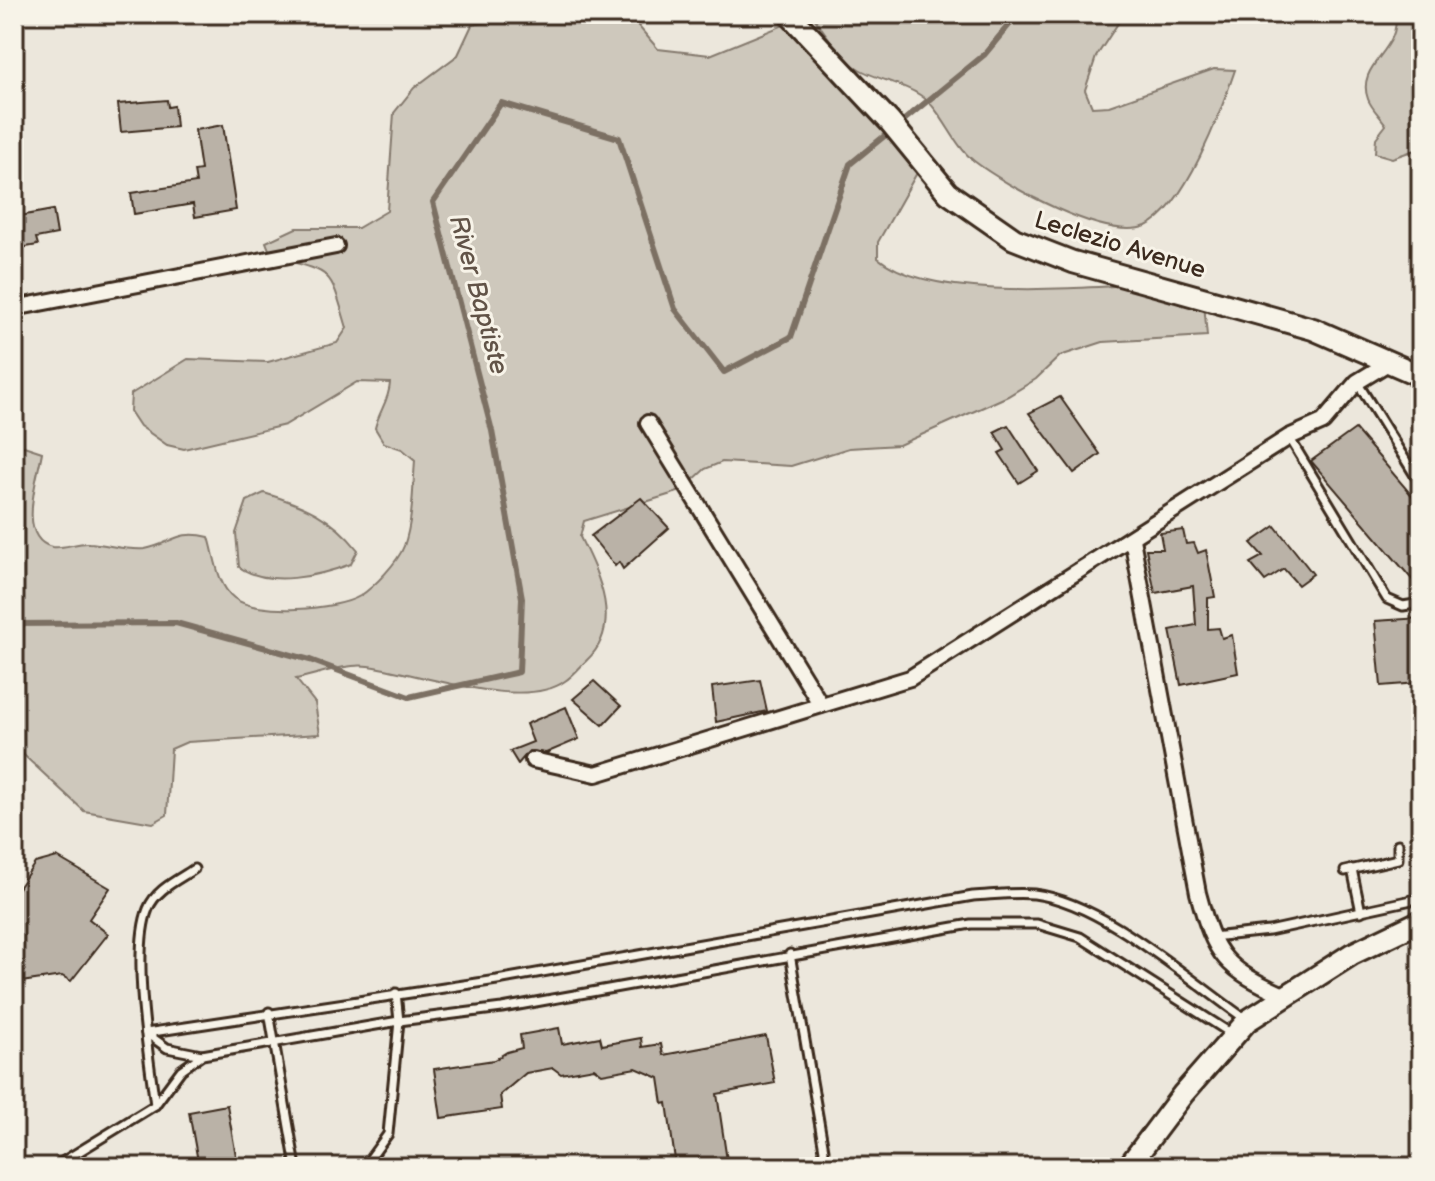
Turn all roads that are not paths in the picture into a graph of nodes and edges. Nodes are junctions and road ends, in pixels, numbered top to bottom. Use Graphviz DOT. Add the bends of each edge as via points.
graph roads {
  1 [pos="789,14"];
  2 [pos="336,246"];
  3 [pos="14,308"];
  4 [pos="1388,363"];
  5 [pos="1421,376"];
  6 [pos="1357,382"];
  7 [pos="648,423"];
  8 [pos="1289,437"];
  9 [pos="1421,485"];
  10 [pos="1132,539"];
  11 [pos="1421,603"];
  12 [pos="821,705"];
  13 [pos="533,760"];
  14 [pos="1398,844"];
  15 [pos="194,869"];
  16 [pos="1421,898"];
  17 [pos="1361,912"];
  18 [pos="1421,921"];
  19 [pos="1210,937"];
  20 [pos="790,954"];
  21 [pos="396,993"];
  22 [pos="1286,996"];
  23 [pos="269,1012"];
  24 [pos="399,1021"];
  25 [pos="1239,1027"];
  26 [pos="146,1033"];
  27 [pos="273,1041"];
  28 [pos="202,1055"];
  29 [pos="155,1105"];
  30 [pos="54,1167"];
  31 [pos="296,1167"];
  32 [pos="364,1167"];
  33 [pos="820,1167"];
  34 [pos="1128,1167"];
  1 -- 4 [label="main road, Leclezio Avenue" via="948,193 1014,239 1073,262 1313,329"];
  2 -- 3 [label="street"];
  4 -- 5 [label="main road, Leclezio Avenue"];
  4 -- 6 [label="street"];
  6 -- 8 [label="street" via="1323,422"];
  6 -- 9 [label="lane"];
  7 -- 12 [label="street"];
  8 -- 10 [label="street"];
  8 -- 11 [label="lane" via="1387,599 1403,606"];
  10 -- 12 [label="street" via="910,678"];
  10 -- 19 [label="street"];
  12 -- 13 [label="street" via="596,774"];
  14 -- 17 [label="lane" via="1398,859 1349,870"];
  15 -- 26 [label="lane" via="162,889 148,908 142,944"];
  16 -- 17 [label="lane"];
  17 -- 19 [label="lane"];
  18 -- 22 [label="main road" via="1352,954"];
  19 -- 22 [label="street" via="1237,972"];
  20 -- 24 [label="lane" via="502,1008"];
  20 -- 25 [label="lane" via="971,924 1037,924 1080,937"];
  20 -- 33 [label="lane" via="824,1150"];
  21 -- 23 [label="lane"];
  21 -- 24 [label="lane"];
  21 -- 25 [label="lane" via="973,896 1034,894 1103,919"];
  22 -- 25 [label="main road"];
  23 -- 26 [label="lane"];
  23 -- 27 [label="lane"];
  24 -- 27 [label="lane"];
  24 -- 32 [label="lane" via="388,1134"];
  25 -- 34 [label="main road"];
  26 -- 28 [label="lane" via="167,1048"];
  26 -- 29 [label="lane"];
  27 -- 28 [label="lane"];
  27 -- 31 [label="lane"];
  28 -- 29 [label="lane" via="181,1070"];
  29 -- 30 [label="lane"];
}
